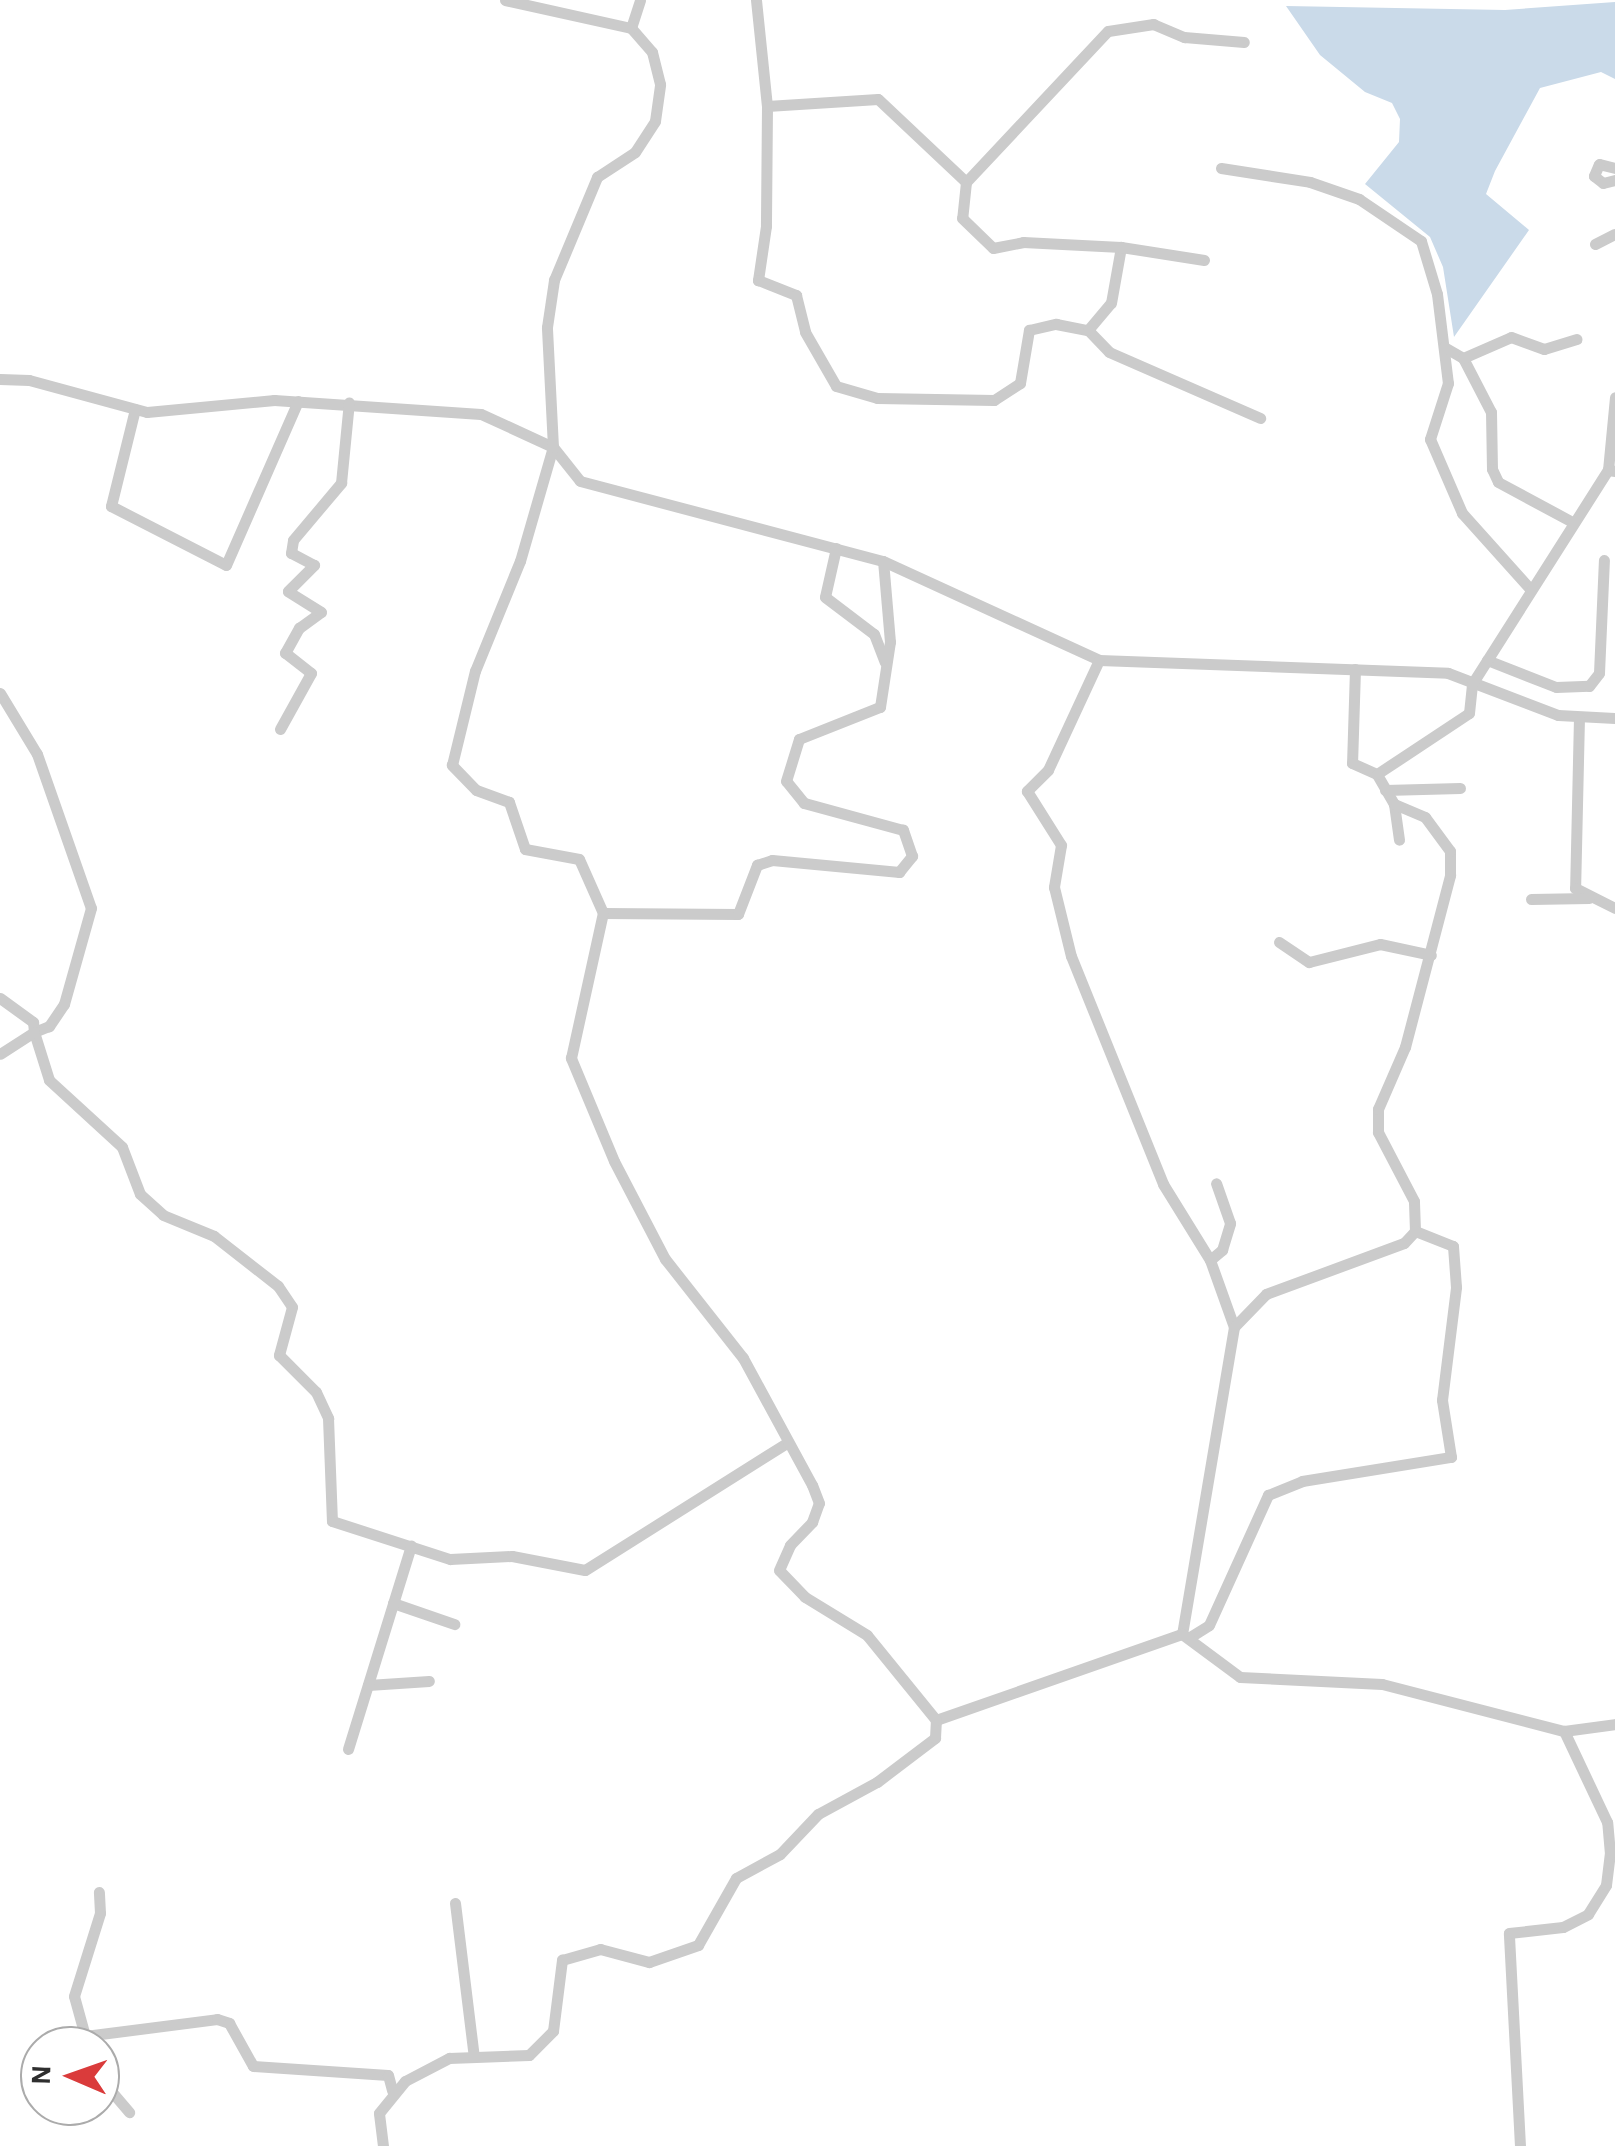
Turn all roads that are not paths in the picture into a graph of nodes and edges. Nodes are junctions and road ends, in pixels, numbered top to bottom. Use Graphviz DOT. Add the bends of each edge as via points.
graph roads {
  1 [pos="506,0"];
  2 [pos="640,0"];
  3 [pos="756,0"];
  4 [pos="631,28"];
  5 [pos="1244,42"];
  6 [pos="767,106"];
  7 [pos="1222,168"];
  8 [pos="1615,168"];
  9 [pos="1615,180"];
  10 [pos="966,182"];
  11 [pos="1615,234"];
  12 [pos="1595,244"];
  13 [pos="1121,247"];
  14 [pos="1204,260"];
  15 [pos="1088,330"];
  16 [pos="1576,339"];
  17 [pos="1444,347"];
  18 [pos="1463,358"];
  19 [pos="0,380"];
  20 [pos="1615,397"];
  21 [pos="298,401"];
  22 [pos="350,402"];
  23 [pos="135,410"];
  24 [pos="1260,418"];
  25 [pos="554,447"];
  26 [pos="1612,448"];
  27 [pos="1611,470"];
  28 [pos="1574,523"];
  29 [pos="836,548"];
  30 [pos="1604,560"];
  31 [pos="883,561"];
  32 [pos="1531,590"];
  33 [pos="1099,660"];
  34 [pos="1487,660"];
  35 [pos="886,666"];
  36 [pos="1355,669"];
  37 [pos="1472,684"];
  38 [pos="0,693"];
  39 [pos="1579,717"];
  40 [pos="1615,718"];
  41 [pos="280,729"];
  42 [pos="1377,774"];
  43 [pos="1460,788"];
  44 [pos="1384,790"];
  45 [pos="1394,804"];
  46 [pos="1399,840"];
  47 [pos="1588,898"];
  48 [pos="1531,899"];
  49 [pos="1615,908"];
  50 [pos="603,913"];
  51 [pos="1279,942"];
  52 [pos="1430,954"];
  53 [pos="0,998"];
  54 [pos="34,1032"];
  55 [pos="0,1054"];
  56 [pos="1216,1183"];
  57 [pos="1415,1231"];
  58 [pos="1210,1260"];
  59 [pos="1234,1327"];
  60 [pos="788,1442"];
  61 [pos="411,1546"];
  62 [pos="393,1603"];
  63 [pos="454,1624"];
  64 [pos="1186,1635"];
  65 [pos="428,1681"];
  66 [pos="368,1685"];
  67 [pos="936,1720"];
  68 [pos="1615,1724"];
  69 [pos="1564,1732"];
  70 [pos="348,1749"];
  71 [pos="1615,1805"];
  72 [pos="1601,1810"];
  73 [pos="98,1892"];
  74 [pos="455,1904"];
  75 [pos="83,2026"];
  76 [pos="120,2036"];
  77 [pos="474,2057"];
  78 [pos="392,2090"];
  79 [pos="120,2101"];
  80 [pos="129,2112"];
  81 [pos="383,2146"];
  82 [pos="1520,2146"];
  1 -- 4 [label="street"];
  2 -- 4 [label="street"];
  3 -- 6 [label="street"];
  4 -- 25 [label="street" via="652,52 660,84 655,121 635,152 597,177 554,280 547,328"];
  5 -- 10 [label="street" via="1184,37 1154,24 1108,31"];
  6 -- 10 [label="street" via="878,99"];
  6 -- 15 [label="street" via="766,226 758,280 796,295 805,332 836,386 878,398 994,400 1020,383 1029,330 1056,324"];
  7 -- 17 [label="street" via="1310,182 1359,198 1421,242"];
  8 -- 9 [label="street" via="1599,164 1594,176 1602,184"];
  10 -- 13 [label="street" via="962,218 993,248 1023,242"];
  11 -- 12 [label="street"];
  13 -- 14 [label="street"];
  13 -- 15 [label="street" via="1111,303"];
  15 -- 24 [label="street" via="1109,352"];
  16 -- 18 [label="street" via="1544,349 1511,337"];
  17 -- 18 [label="street"];
  17 -- 32 [label="street" via="1448,384 1430,439 1462,513"];
  18 -- 28 [label="street" via="1491,412 1498,482"];
  19 -- 23 [label="street" via="29,380"];
  20 -- 26 [label="street"];
  21 -- 22 [label="street"];
  21 -- 23 [label="street"];
  21 -- 23 [label="street" via="226,565 111,506"];
  22 -- 25 [label="street" via="481,414"];
  22 -- 41 [label="street" via="341,483 293,540 291,552 314,565 288,590 321,612 299,628 285,654 311,673"];
  25 -- 29 [label="street" via="580,481"];
  25 -- 50 [label="street" via="520,561 474,671 452,765 476,790 509,802 525,849 579,859"];
  26 -- 27 [label="street"];
  27 -- 28 [label="street"];
  28 -- 32 [label="street"];
  29 -- 31 [label="street"];
  29 -- 35 [label="street" via="825,597 874,634"];
  30 -- 34 [label="street" via="1599,673 1588,686 1556,687"];
  31 -- 33 [label="street"];
  31 -- 35 [label="street"];
  32 -- 34 [label="street"];
  33 -- 36 [label="street"];
  33 -- 58 [label="street" via="1048,770 1027,791 1061,844 1054,886 1071,956 1163,1184"];
  34 -- 37 [label="street"];
  35 -- 50 [label="street" via="880,707 799,739 786,781 804,803 903,830 912,856 900,872 772,860 756,865 738,914"];
  36 -- 37 [label="street" via="1448,672"];
  36 -- 42 [label="street" via="1352,763"];
  37 -- 39 [label="street"];
  37 -- 42 [label="street" via="1469,713 1456,727"];
  38 -- 54 [label="street" via="37,754 91,908 64,1004 49,1026"];
  39 -- 40 [label="street"];
  39 -- 47 [label="street" via="1574,888"];
  42 -- 44 [label="street"];
  43 -- 44 [label="street"];
  44 -- 45 [label="street"];
  45 -- 46 [label="street"];
  45 -- 52 [label="street" via="1426,817 1450,851"];
  47 -- 48 [label="street"];
  47 -- 49 [label="street"];
  50 -- 60 [label="street" via="571,1058 664,1258 744,1358"];
  51 -- 52 [label="street" via="1309,962 1380,944"];
  52 -- 57 [label="street" via="1405,1047 1378,1109 1378,1132 1414,1201"];
  53 -- 54 [label="street" via="33,1022"];
  54 -- 55 [label="street"];
  54 -- 61 [label="street" via="49,1080 122,1147 140,1194 162,1216 214,1236 278,1286 292,1307 279,1355 316,1392 328,1418 332,1521"];
  56 -- 58 [label="street" via="1230,1223 1222,1250"];
  57 -- 59 [label="street" via="1404,1243 1266,1294"];
  57 -- 64 [label="street" via="1453,1246 1456,1287 1442,1400 1452,1456 1302,1481 1268,1496 1209,1625"];
  58 -- 59 [label="street"];
  59 -- 64 [label="street"];
  60 -- 61 [label="street" via="585,1570 512,1556 450,1558"];
  60 -- 67 [label="street" via="819,1503 779,1570 806,1597 867,1635"];
  61 -- 62 [label="street"];
  62 -- 63 [label="street"];
  62 -- 66 [label="street"];
  64 -- 67 [label="street"];
  64 -- 69 [label="street" via="1240,1677 1382,1684"];
  65 -- 66 [label="street"];
  66 -- 70 [label="street"];
  67 -- 77 [label="street" via="935,1738 877,1782 818,1814 780,1854 736,1878 698,1945 649,1962 600,1950 562,1960 553,2031 529,2056"];
  68 -- 69 [label="street"];
  69 -- 72 [label="street"];
  71 -- 72 [label="street"];
  72 -- 82 [label="street" via="1610,1854 1600,1901 1563,1927 1508,1933"];
  73 -- 75 [label="street" via="100,1913 74,1996"];
  74 -- 77 [label="street"];
  76 -- 78 [label="street" via="218,2020 228,2023 253,2066 388,2074"];
  77 -- 78 [label="street" via="449,2058"];
  78 -- 81 [label="street" via="378,2112"];
  79 -- 80 [label="street"];
}
